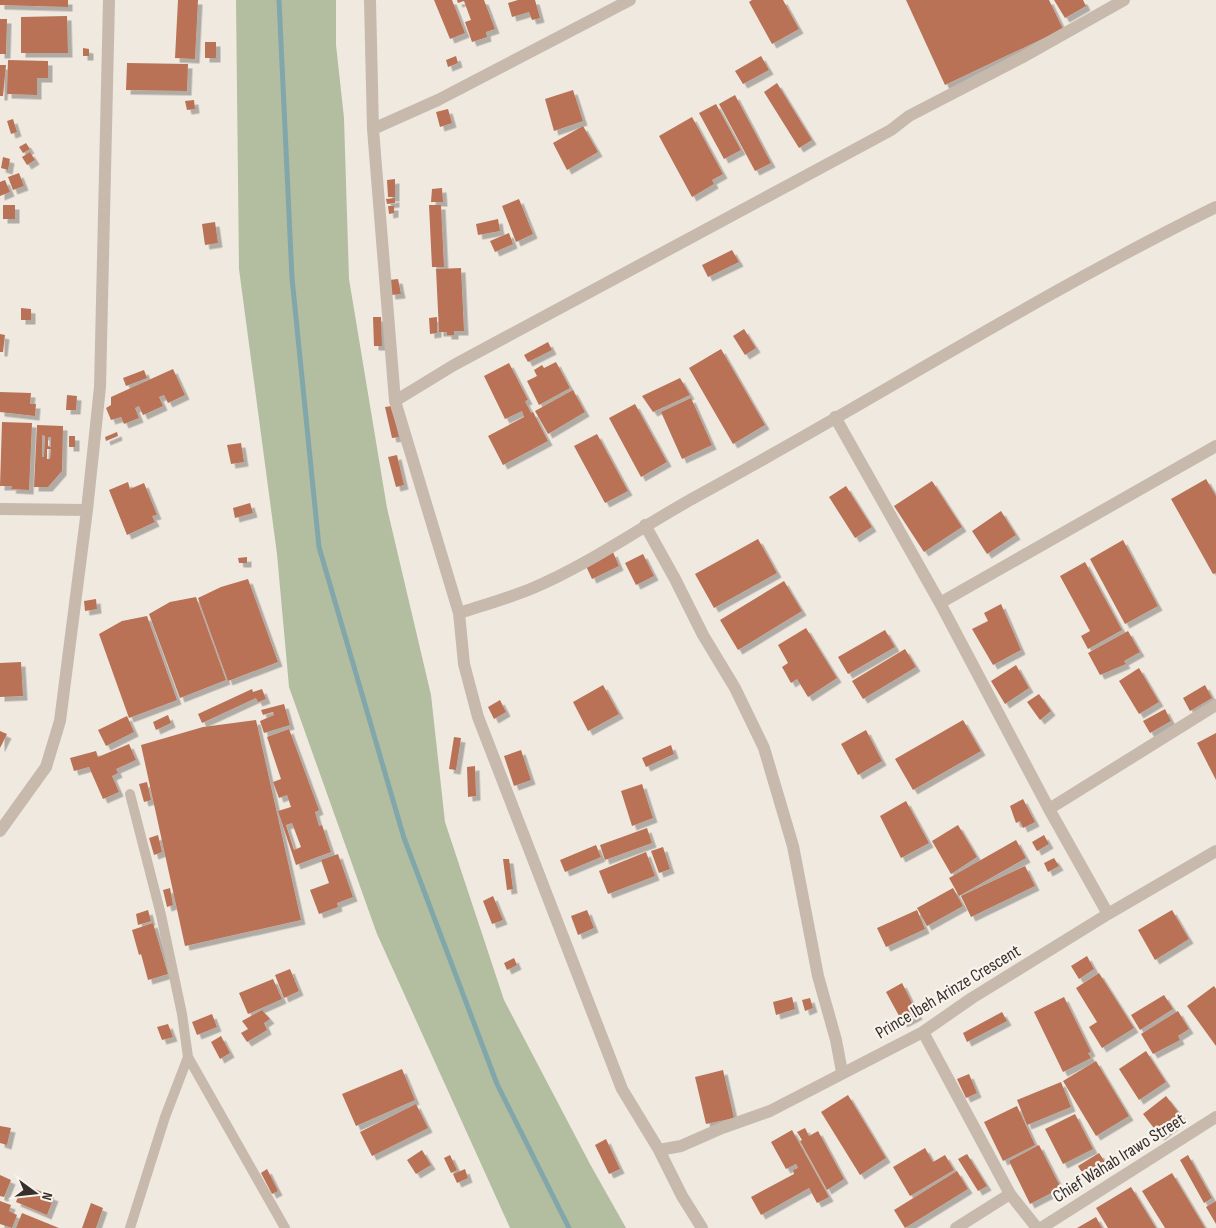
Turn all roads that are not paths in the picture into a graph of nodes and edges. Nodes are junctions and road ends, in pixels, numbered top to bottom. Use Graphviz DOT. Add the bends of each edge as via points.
graph roads {
  1 [pos="109,0"];
  2 [pos="370,0"];
  3 [pos="630,0"];
  4 [pos="1124,0"];
  5 [pos="373,129"];
  6 [pos="1216,207"];
  7 [pos="395,402"];
  8 [pos="836,417"];
  9 [pos="1216,446"];
  10 [pos="0,509"];
  11 [pos="87,510"];
  12 [pos="644,525"];
  13 [pos="940,603"];
  14 [pos="459,613"];
  15 [pos="1216,705"];
  16 [pos="130,794"];
  17 [pos="1049,809"];
  18 [pos="0,831"];
  19 [pos="1216,852"];
  20 [pos="1108,914"];
  21 [pos="923,1032"];
  22 [pos="188,1057"];
  23 [pos="842,1072"];
  24 [pos="1216,1117"];
  25 [pos="660,1150"];
  26 [pos="1010,1194"];
  27 [pos="130,1228"];
  28 [pos="285,1228"];
  29 [pos="702,1228"];
  30 [pos="956,1228"];
  31 [pos="1036,1228"];
  32 [pos="1041,1228"];
  1 -- 11 [label="street" via="100,387"];
  2 -- 5 [label="street"];
  3 -- 5 [label="street" via="438,100"];
  4 -- 7 [label="street" via="909,116 891,130 454,365"];
  5 -- 7 [label="street"];
  6 -- 8 [label="street" via="1131,250"];
  7 -- 14 [label="street"];
  8 -- 12 [label="street"];
  8 -- 13 [label="street"];
  9 -- 13 [label="street"];
  10 -- 11 [label="street"];
  11 -- 18 [label="street" via="60,721 46,767"];
  12 -- 14 [label="street" via="590,559 534,587"];
  12 -- 23 [label="street" via="736,688 764,748 793,846 818,976"];
  13 -- 17 [label="street"];
  14 -- 25 [label="street" via="464,664 478,717 622,1089"];
  15 -- 17 [label="street"];
  16 -- 22 [label="lane" via="161,915"];
  17 -- 20 [label="street"];
  19 -- 20 [label="street, Prince Ibeh Arinze Crescent"];
  20 -- 21 [label="street, Prince Ibeh Arinze Crescent"];
  21 -- 23 [label="street, Prince Ibeh Arinze Crescent"];
  21 -- 26 [label="street"];
  22 -- 27 [label="lane" via="165,1117"];
  22 -- 28 [label="lane"];
  23 -- 25 [label="street, Prince Ibeh Arinze Crescent" via="770,1111 681,1146"];
  24 -- 32 [label="street, Chief Wahab Irawo Street"];
  25 -- 29 [label="street"];
  26 -- 30 [label="street"];
  26 -- 31 [label="street"];
}
